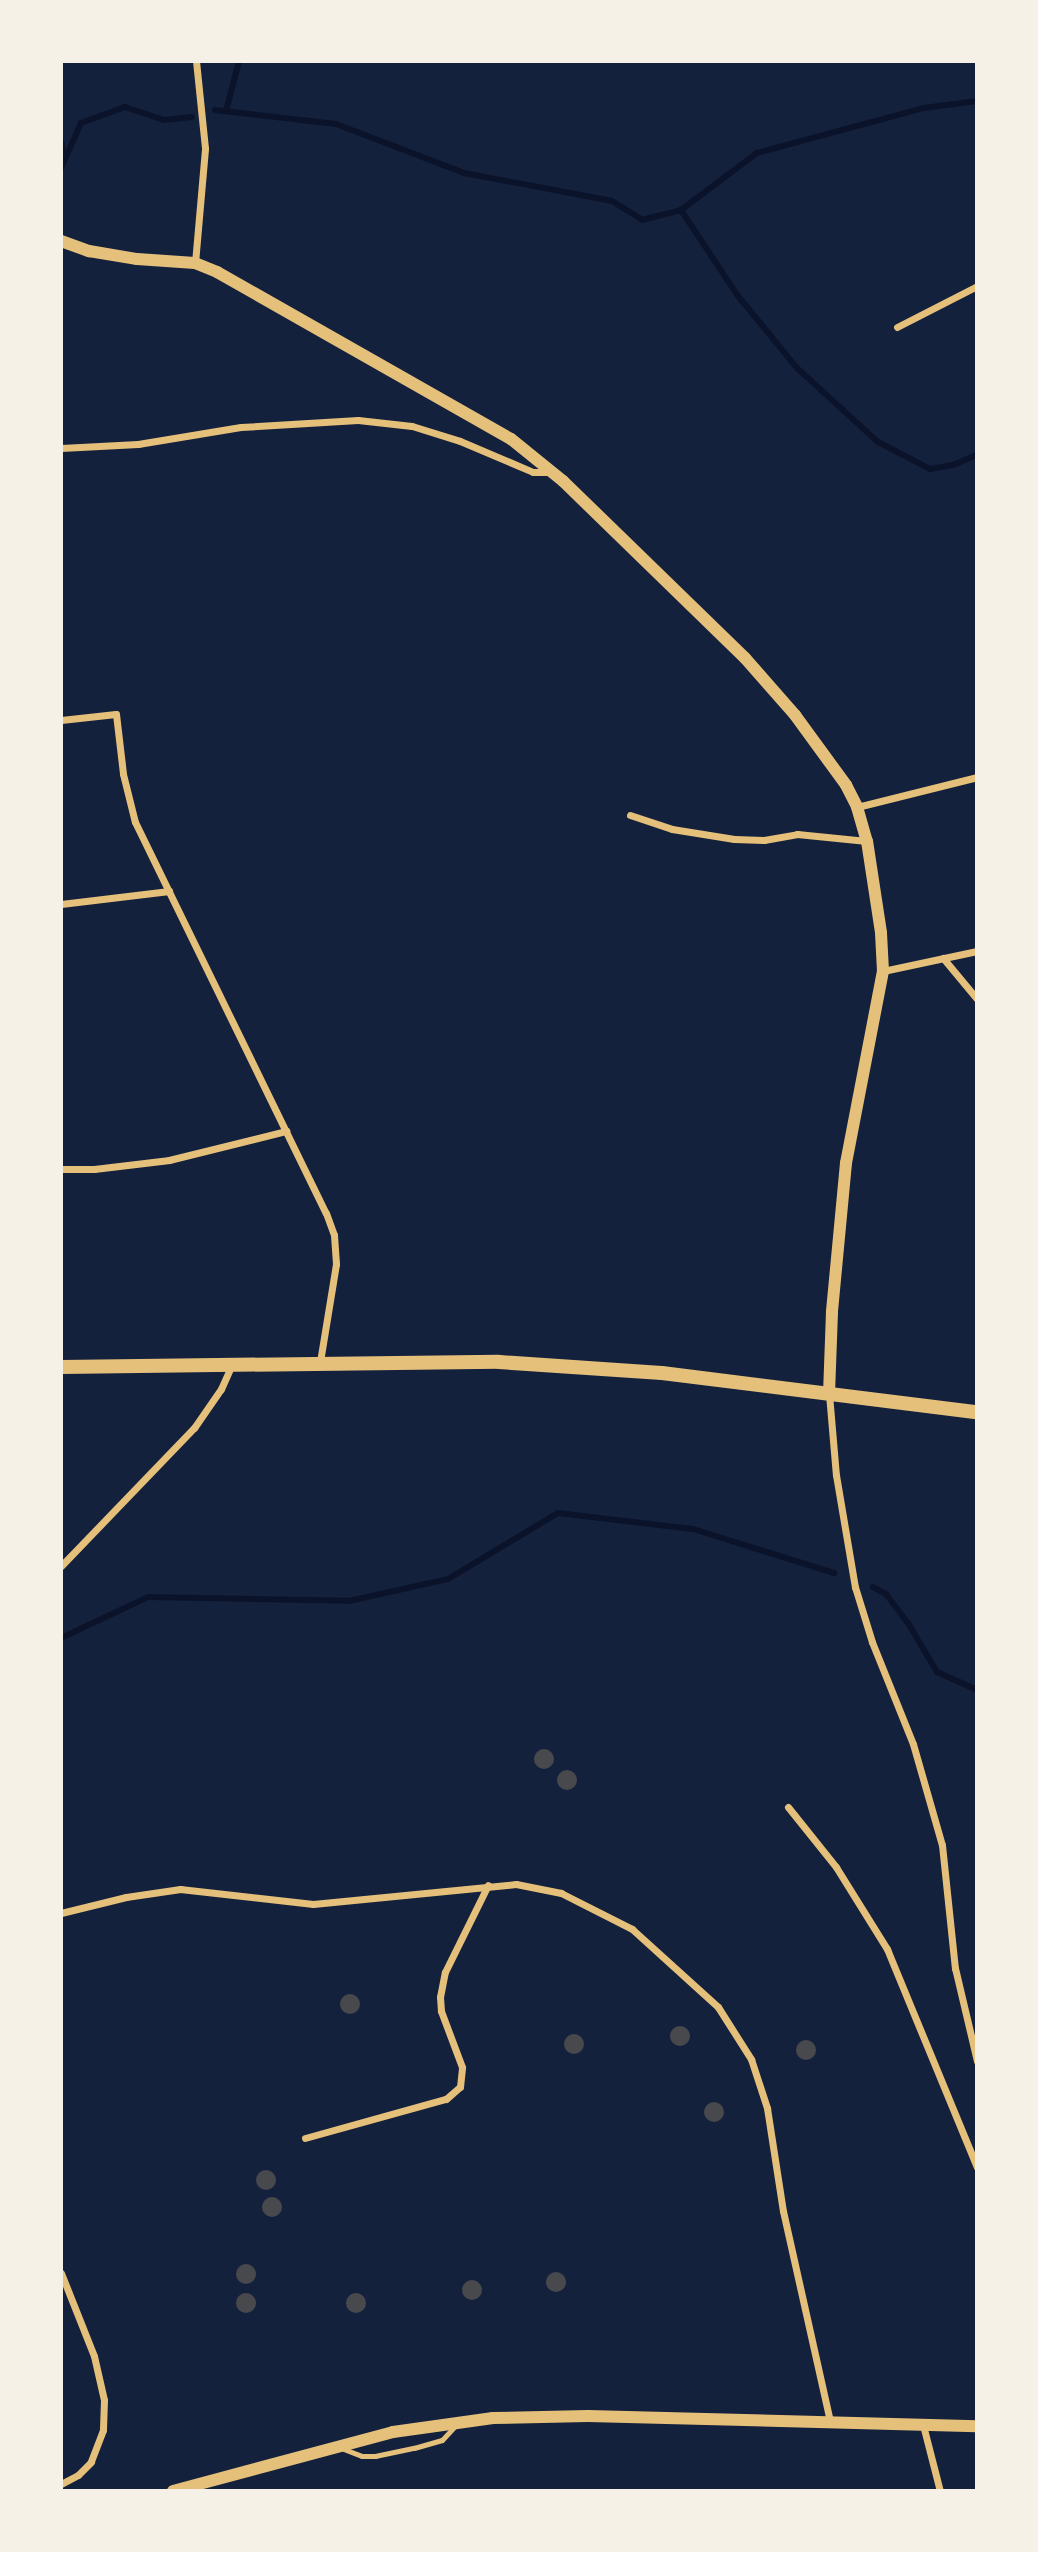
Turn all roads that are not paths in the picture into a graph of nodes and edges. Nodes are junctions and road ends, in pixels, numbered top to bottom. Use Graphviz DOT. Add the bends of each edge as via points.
graph roads {
  1 [pos="196,61"];
  2 [pos="61,242"];
  3 [pos="195,263"];
  4 [pos="977,286"];
  5 [pos="897,327"];
  6 [pos="61,448"];
  7 [pos="551,472"];
  8 [pos="61,720"];
  9 [pos="977,777"];
  10 [pos="857,807"];
  11 [pos="630,815"];
  12 [pos="867,841"];
  13 [pos="169,891"];
  14 [pos="61,904"];
  15 [pos="977,951"];
  16 [pos="943,958"];
  17 [pos="883,971"];
  18 [pos="977,999"];
  19 [pos="286,1132"];
  20 [pos="61,1169"];
  21 [pos="320,1362"];
  22 [pos="232,1363"];
  23 [pos="61,1367"];
  24 [pos="829,1393"];
  25 [pos="977,1412"];
  26 [pos="61,1566"];
  27 [pos="788,1807"];
  28 [pos="488,1885"];
  29 [pos="61,1913"];
  30 [pos="977,2062"];
  31 [pos="305,2138"];
  32 [pos="977,2167"];
  33 [pos="61,2273"];
  34 [pos="458,2421"];
  35 [pos="830,2423"];
  36 [pos="923,2425"];
  37 [pos="977,2426"];
  38 [pos="337,2446"];
  39 [pos="61,2484"];
  40 [pos="176,2490"];
  41 [pos="940,2491"];
  1 -- 3 [label="street" via="205,148"];
  2 -- 3 [label="street" via="137,259"];
  3 -- 7 [label="street" via="249,288 468,412"];
  4 -- 5 [label="street"];
  6 -- 7 [label="street" via="138,444 241,427 358,420 412,426 533,471"];
  7 -- 10 [label="street" via="745,658 802,725"];
  8 -- 13 [label="street" via="116,714 128,800"];
  9 -- 10 [label="street"];
  10 -- 12 [label="street"];
  11 -- 12 [label="street" via="682,831 734,839 797,834"];
  12 -- 17 [label="street"];
  13 -- 14 [label="street"];
  13 -- 19 [label="street"];
  15 -- 16 [label="street"];
  16 -- 17 [label="street"];
  16 -- 18 [label="street"];
  17 -- 24 [label="street" via="845,1177"];
  19 -- 20 [label="street" via="169,1160"];
  19 -- 21 [label="street" via="334,1235 336,1264"];
  21 -- 22 [label="main road"];
  21 -- 24 [label="main road" via="499,1362 662,1373"];
  22 -- 23 [label="main road"];
  22 -- 26 [label="street" via="194,1429"];
  24 -- 25 [label="main road"];
  24 -- 30 [label="street" via="836,1475 855,1587 913,1744 942,1845 955,1968"];
  27 -- 32 [label="street" via="842,1877 887,1949"];
  28 -- 29 [label="street" via="313,1904 180,1889"];
  28 -- 31 [label="street" via="442,1984 441,2011 462,2067 460,2087 446,2099"];
  28 -- 35 [label="street" via="516,1884 561,1894 632,1930 703,1992 738,2035 767,2108 783,2211"];
  33 -- 39 [label="street" via="94,2357 104,2400 103,2430 91,2462"];
  34 -- 35 [label="street" via="588,2416"];
  34 -- 38 [label="street"];
  34 -- 38 [label="lane" via="442,2440 414,2448 362,2456"];
  35 -- 36 [label="street"];
  36 -- 37 [label="street"];
  36 -- 41 [label="street"];
  38 -- 40 [label="street"];
}
